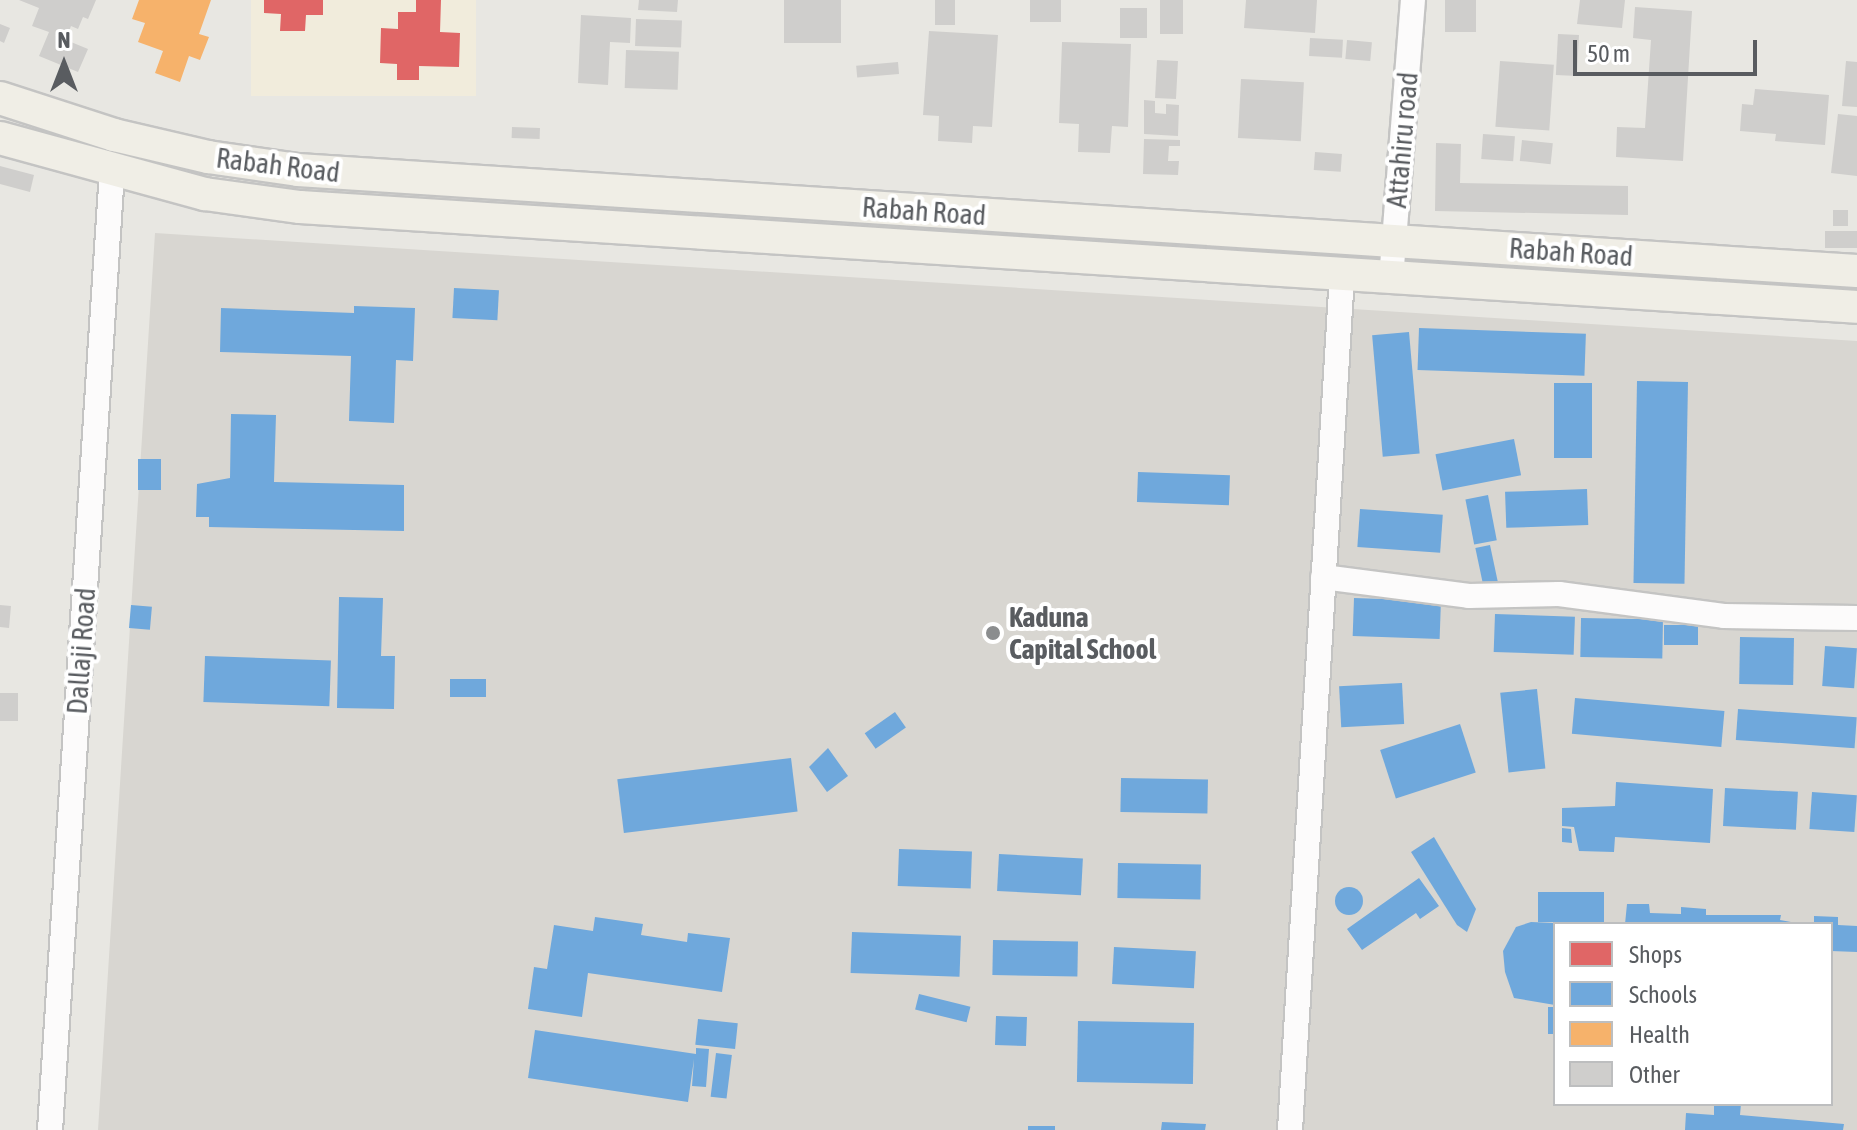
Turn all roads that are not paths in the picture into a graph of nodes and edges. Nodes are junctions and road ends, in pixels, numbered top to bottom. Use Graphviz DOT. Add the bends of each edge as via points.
graph roads {
  1 [pos="1413,0"];
  2 [pos="0,98"];
  3 [pos="0,138"];
  4 [pos="112,172"];
  5 [pos="1394,241"];
  6 [pos="1857,271"];
  7 [pos="1342,276"];
  8 [pos="1391,279"];
  9 [pos="1857,307"];
  10 [pos="1323,577"];
  11 [pos="1857,618"];
  12 [pos="50,1130"];
  13 [pos="1290,1130"];
  1 -- 5 [label="street, Attahiru road"];
  2 -- 5 [label="main road, Rabah Road" via="114,135 208,157 298,170"];
  3 -- 4 [label="main road, Rabah Road"];
  4 -- 7 [label="main road, Rabah Road" via="205,194 300,207"];
  4 -- 12 [label="street, Dallaji Road"];
  5 -- 6 [label="main road, Rabah Road"];
  5 -- 8 [label="street, Attahiru road"];
  7 -- 8 [label="main road, Rabah Road"];
  7 -- 10 [label="street"];
  8 -- 9 [label="main road, Rabah Road"];
  10 -- 11 [label="street" via="1469,596 1559,594 1724,616"];
  10 -- 13 [label="street"];
}
